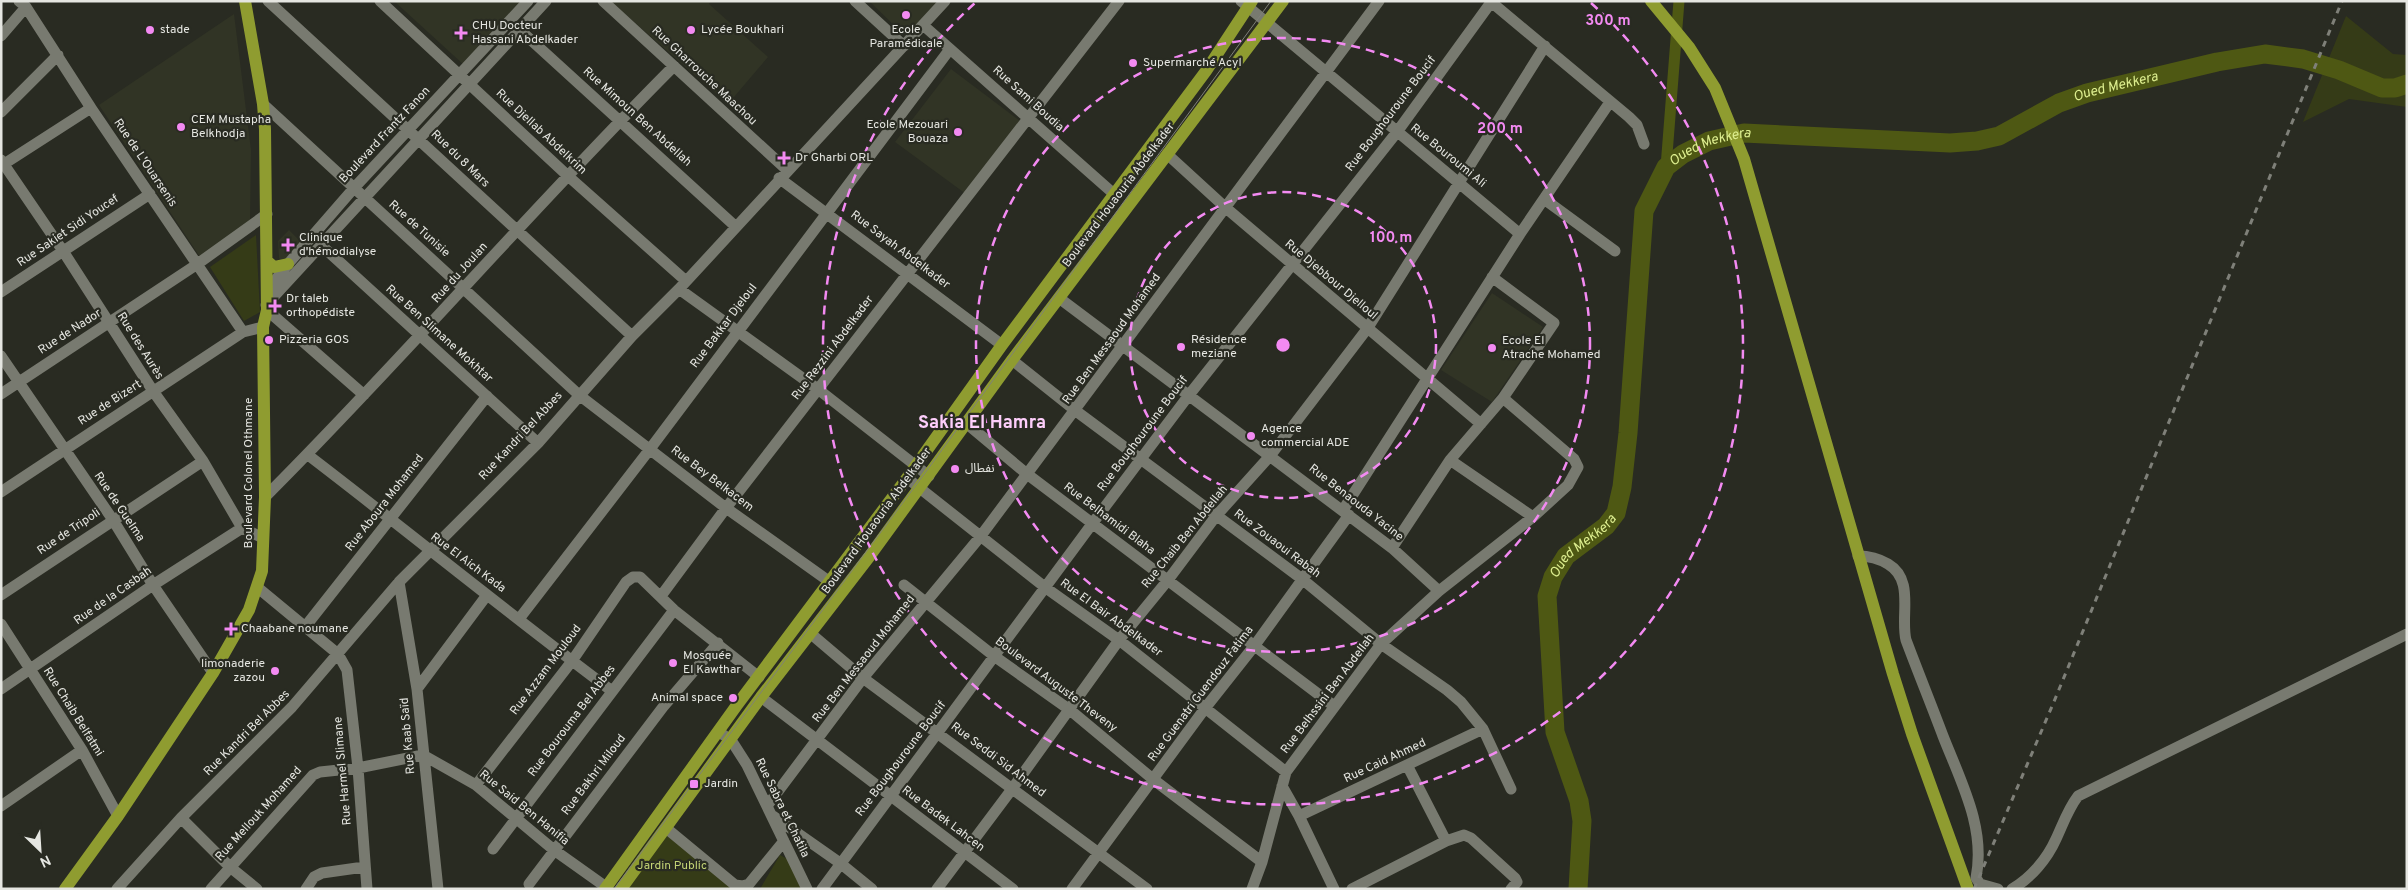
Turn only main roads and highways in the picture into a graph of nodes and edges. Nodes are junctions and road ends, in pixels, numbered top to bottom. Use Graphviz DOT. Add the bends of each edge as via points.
graph roads {
  1 [pos="245,1"];
  2 [pos="1283,1"];
  3 [pos="1651,1"];
  4 [pos="1247,3"];
  5 [pos="267,261"];
  6 [pos="288,264"];
  7 [pos="605,888"];
  8 [pos="65,889"];
  9 [pos="621,889"];
  10 [pos="1968,889"];
  1 -- 5 [label="main road, Boulevard Colonel Othmane" via="263,104 267,159"];
  2 -- 9 [label="main road, Boulevard Houaouria Abdelkader" via="1012,360"];
  3 -- 10 [label="main road" via="1689,47 1716,88 1744,159 1912,734"];
  4 -- 7 [label="main road, Boulevard Houaouria Abdelkader" via="1206,71"];
  5 -- 6 [label="main road" via="274,267"];
  5 -- 8 [label="main road, Boulevard Colonel Othmane" via="263,327 265,497 262,571 257,587 249,610 213,673"];
}
